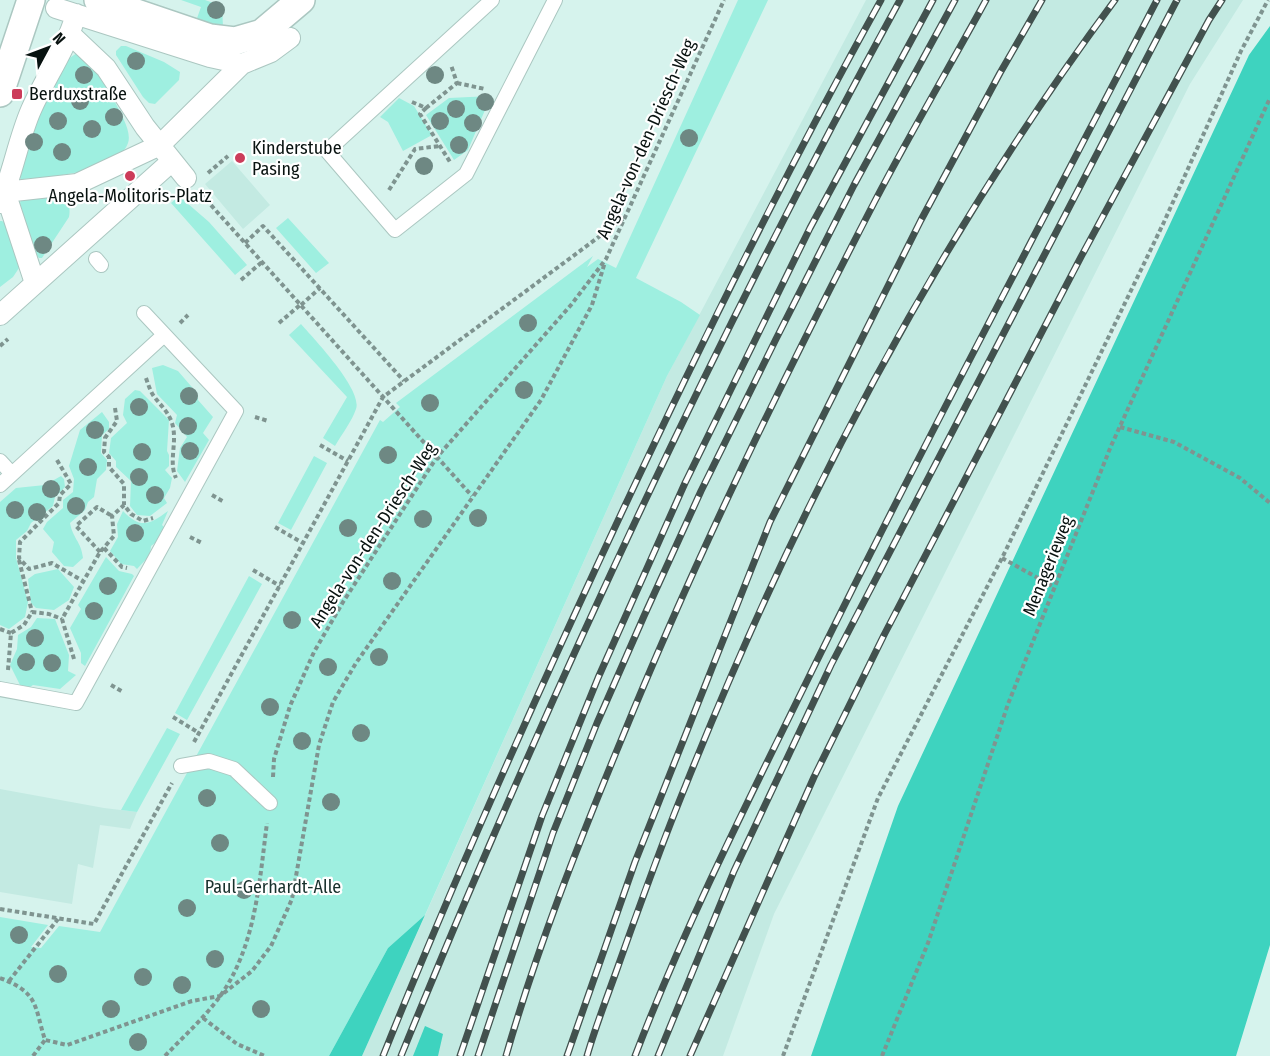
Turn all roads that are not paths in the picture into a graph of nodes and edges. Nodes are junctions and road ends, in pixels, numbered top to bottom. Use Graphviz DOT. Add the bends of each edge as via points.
graph roads {
  1 [pos="301,0"];
  2 [pos="492,0"];
  3 [pos="555,0"];
  4 [pos="65,6"];
  5 [pos="70,34"];
  6 [pos="290,38"];
  7 [pos="248,60"];
  8 [pos="0,93"];
  9 [pos="160,145"];
  10 [pos="172,161"];
  11 [pos="186,177"];
  12 [pos="2,197"];
  13 [pos="35,284"];
  14 [pos="144,313"];
  15 [pos="0,315"];
  16 [pos="164,335"];
  17 [pos="0,461"];
  18 [pos="12,474"];
  19 [pos="0,485"];
  20 [pos="3,689"];
  21 [pos="181,766"];
  22 [pos="270,803"];
  1 -- 4 [label="street" via="261,33 235,41"];
  2 -- 3 [label="lane" via="327,151 395,230 465,174"];
  4 -- 5 [label="street"];
  4 -- 7 [label="street" via="210,57"];
  4 -- 8 [label="street"];
  5 -- 9 [label="street" via="106,68"];
  5 -- 12 [label="street" via="30,112"];
  6 -- 7 [label="street" via="271,52"];
  7 -- 9 [label="street"];
  9 -- 10 [label="street"];
  9 -- 12 [label="street" via="77,184"];
  10 -- 11 [label="street"];
  10 -- 13 [label="street"];
  12 -- 13 [label="street"];
  13 -- 15 [label="street"];
  14 -- 16 [label="lane"];
  16 -- 18 [label="lane"];
  16 -- 20 [label="lane" via="236,411 185,495 144,580 76,703"];
  17 -- 18 [label="lane"];
  18 -- 19 [label="lane"];
  21 -- 22 [label="lane" via="209,761 234,769"];
}
